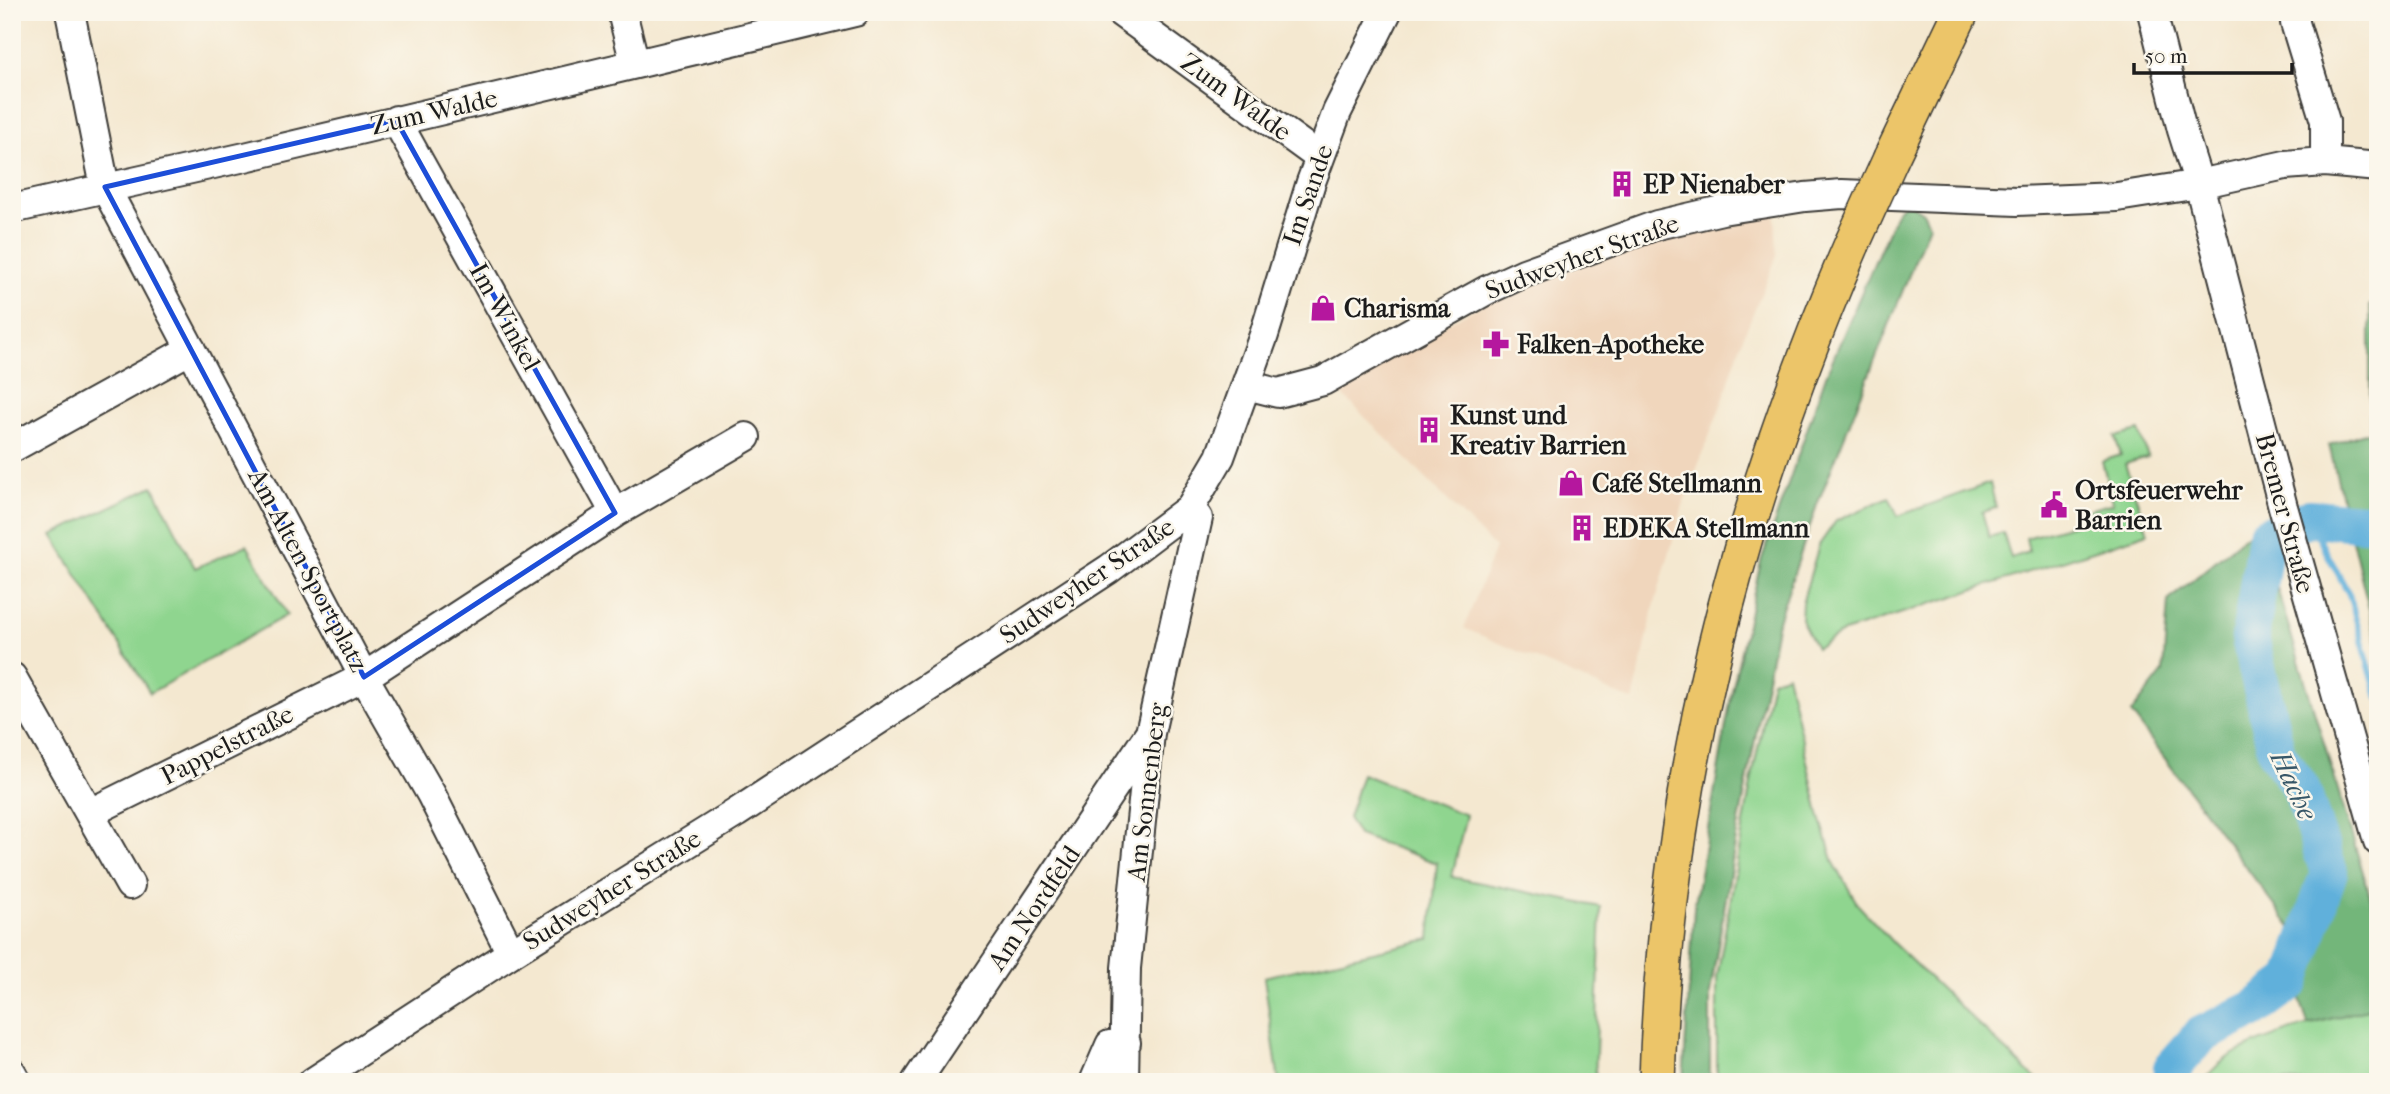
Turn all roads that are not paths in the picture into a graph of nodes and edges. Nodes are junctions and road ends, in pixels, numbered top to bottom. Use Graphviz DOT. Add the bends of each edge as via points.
graph roads {
  1 [pos="70,12"];
  2 [pos="622,12"];
  3 [pos="855,12"];
  4 [pos="1387,12"];
  5 [pos="1961,12"];
  6 [pos="2152,12"];
  7 [pos="2295,12"];
  8 [pos="1138,16"];
  9 [pos="635,64"];
  10 [pos="396,120"];
  11 [pos="1320,157"];
  12 [pos="2325,162"];
  13 [pos="2378,167"];
  14 [pos="2199,184"];
  15 [pos="105,187"];
  16 [pos="12,209"];
  17 [pos="191,349"];
  18 [pos="1247,385"];
  19 [pos="746,437"];
  20 [pos="12,449"];
  21 [pos="1190,508"];
  22 [pos="615,513"];
  23 [pos="12,677"];
  24 [pos="364,677"];
  25 [pos="1150,733"];
  26 [pos="90,813"];
  27 [pos="2378,841"];
  28 [pos="130,885"];
  29 [pos="512,953"];
  30 [pos="1126,1043"];
  31 [pos="12,1073"];
  32 [pos="17,1082"];
  33 [pos="313,1082"];
  34 [pos="916,1082"];
  35 [pos="1094,1082"];
  36 [pos="1124,1082"];
  37 [pos="1657,1082"];
  1 -- 15 [label="street, Am Alten Sportplatz"];
  2 -- 9 [label="street"];
  3 -- 9 [label="street, Zum Walde"];
  4 -- 11 [label="street, Im Sande"];
  5 -- 37 [label="main road, bridge" via="1826,304 1779,429 1722,612 1687,776 1667,915"];
  6 -- 14 [label="street, Bremer Straße"];
  7 -- 12 [label="street" via="2325,121"];
  8 -- 11 [label="street, Zum Walde"];
  9 -- 10 [label="street, Zum Walde"];
  10 -- 15 [label="street, Zum Walde"];
  10 -- 22 [label="street, Im Winkel"];
  11 -- 18 [label="street, Im Sande"];
  12 -- 13 [label="street, Sudweyher Straße"];
  12 -- 14 [label="street, Sudweyher Straße" via="2285,165"];
  14 -- 18 [label="street, Sudweyher Straße" via="2117,197 2025,201 1842,194 1722,211 1657,225 1524,273 1323,381 1278,393"];
  14 -- 27 [label="street, Bremer Straße" via="2283,507"];
  15 -- 16 [label="street, Zum Walde"];
  15 -- 17 [label="street, Am Alten Sportplatz"];
  17 -- 20 [label="street"];
  17 -- 24 [label="street, Am Alten Sportplatz"];
  18 -- 21 [label="street, Sudweyher Straße" via="1220,457"];
  19 -- 22 [label="street"];
  21 -- 25 [label="street, Am Sonnenberg" via="1198,518"];
  21 -- 29 [label="street, Sudweyher Straße" via="1109,569"];
  22 -- 24 [label="street"];
  23 -- 26 [label="street"];
  24 -- 26 [label="street, Pappelstraße"];
  24 -- 29 [label="street, Am Alten Sportplatz"];
  25 -- 30 [label="street, Am Sonnenberg" via="1126,968"];
  25 -- 34 [label="street, Am Nordfeld"];
  26 -- 28 [label="street"];
  29 -- 33 [label="street, Sudweyher Straße"];
  30 -- 35 [label="street" via="1110,1045"];
  30 -- 36 [label="street, Am Sonnenberg"];
  31 -- 32 [label="street"];
}
